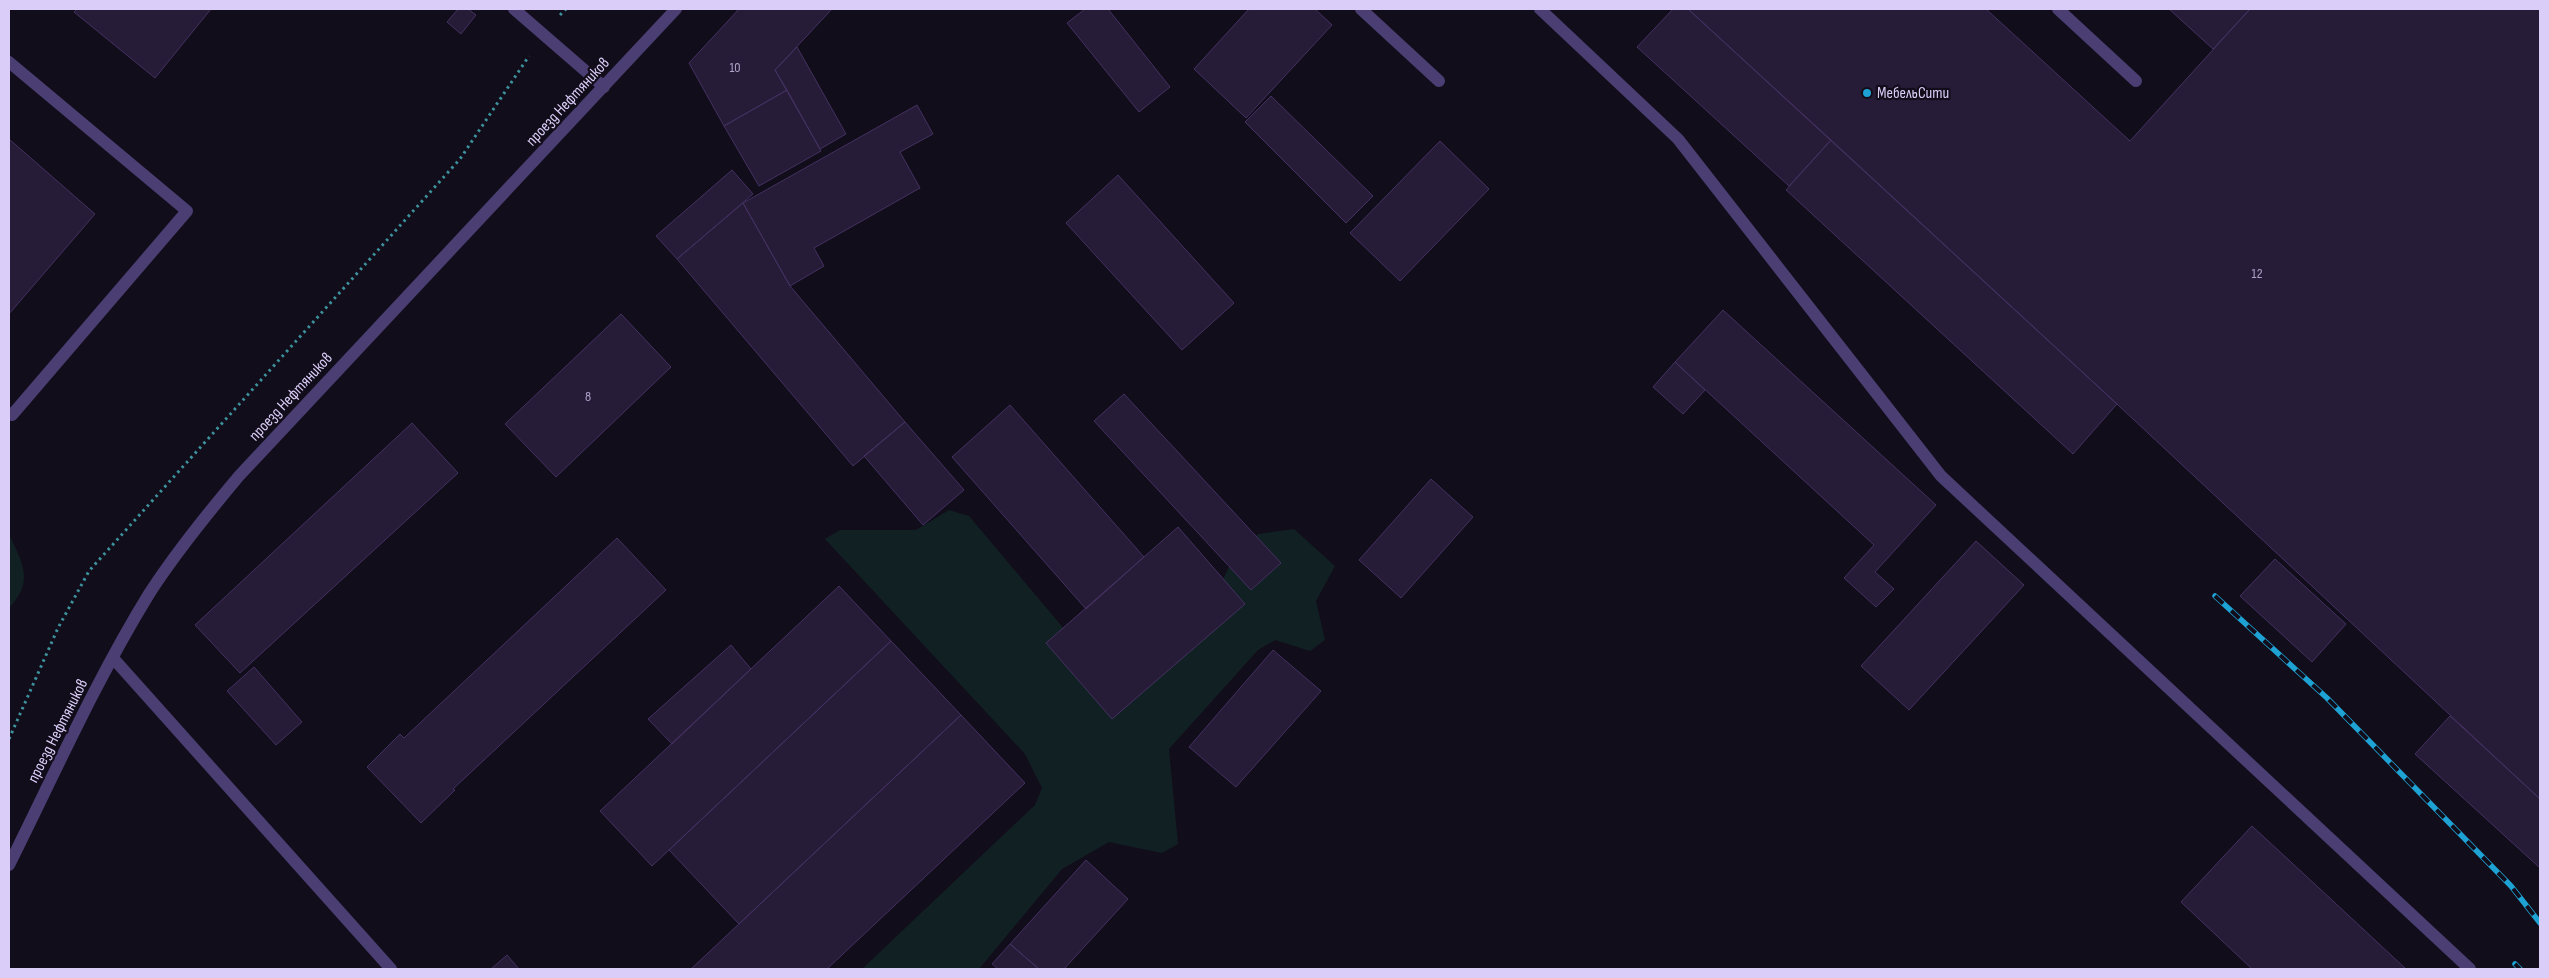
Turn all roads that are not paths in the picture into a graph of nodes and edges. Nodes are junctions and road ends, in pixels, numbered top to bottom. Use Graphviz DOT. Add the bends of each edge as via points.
graph roads {
  1 [pos="514,9"];
  2 [pos="676,9"];
  3 [pos="1361,9"];
  4 [pos="1540,9"];
  5 [pos="2058,9"];
  6 [pos="9,62"];
  7 [pos="1439,81"];
  8 [pos="2136,81"];
  9 [pos="604,87"];
  10 [pos="9,412"];
  11 [pos="114,658"];
  12 [pos="9,864"];
  13 [pos="391,969"];
  14 [pos="2470,969"];
  1 -- 9 [label="street"];
  2 -- 9 [label="street, проезд Нефтяников"];
  3 -- 7 [label="street"];
  4 -- 14 [label="street" via="1678,139 1941,476"];
  5 -- 8 [label="street"];
  6 -- 10 [label="street" via="187,212 12,415"];
  9 -- 11 [label="street, проезд Нефтяников" via="238,476 187,539 149,594"];
  11 -- 12 [label="street, проезд Нефтяников"];
  11 -- 13 [label="street"];
}
